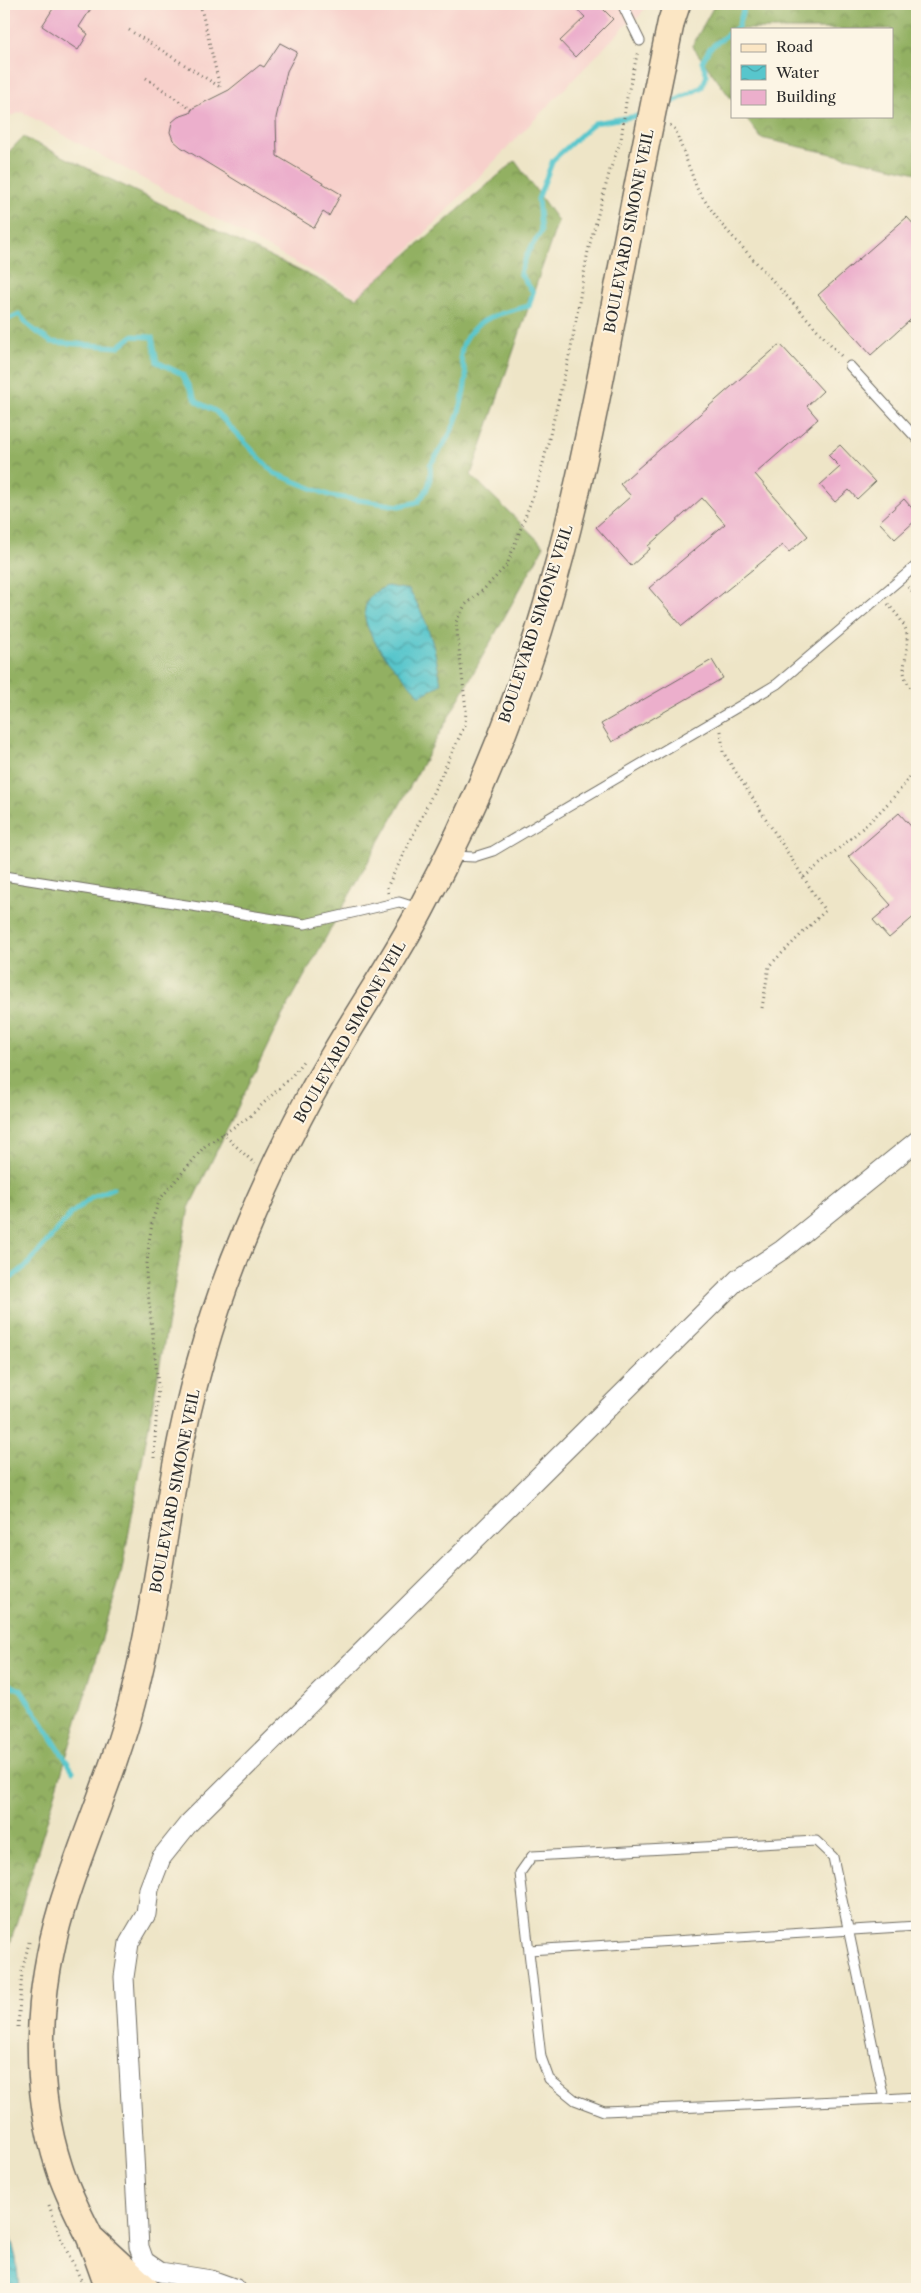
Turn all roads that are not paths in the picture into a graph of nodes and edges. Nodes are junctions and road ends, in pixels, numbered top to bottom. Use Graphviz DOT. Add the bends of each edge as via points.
graph roads {
  1 [pos="622,4"];
  2 [pos="677,4"];
  3 [pos="640,41"];
  4 [pos="850,366"];
  5 [pos="917,439"];
  6 [pos="917,565"];
  7 [pos="448,855"];
  8 [pos="4,876"];
  9 [pos="410,906"];
  10 [pos="917,1141"];
  11 [pos="917,1926"];
  12 [pos="848,1930"];
  13 [pos="529,1950"];
  14 [pos="917,2097"];
  15 [pos="884,2099"];
  16 [pos="89,2236"];
  17 [pos="109,2289"];
  18 [pos="146,2289"];
  19 [pos="236,2289"];
  1 -- 3 [label="lane"];
  2 -- 7 [label="main road, BOULEVARD SIMONE VEIL" via="651,120 590,436 564,540 516,698"];
  4 -- 5 [label="lane"];
  6 -- 7 [label="lane" via="777,684 493,851 474,857"];
  7 -- 9 [label="main road, BOULEVARD SIMONE VEIL"];
  8 -- 9 [label="lane" via="305,924"];
  9 -- 16 [label="main road, BOULEVARD SIMONE VEIL" via="383,976 332,1056 269,1180 243,1238 210,1327 177,1463 143,1661 115,1758 62,1904 42,1996 40,2050 43,2089 58,2166"];
  10 -- 19 [label="street" via="782,1250 738,1279 189,1823 161,1858 149,1888 146,1914 129,1943 124,1977 139,2247 144,2261 160,2272 211,2280"];
  11 -- 12 [label="lane"];
  12 -- 13 [label="lane"];
  12 -- 13 [label="lane" via="833,1857 816,1841 532,1856 520,1873"];
  12 -- 15 [label="lane"];
  13 -- 15 [label="lane" via="541,2057 549,2079 575,2100 604,2111"];
  14 -- 15 [label="lane"];
  16 -- 17 [label="main road, BOULEVARD SIMONE VEIL"];
  16 -- 18 [label="main road, BOULEVARD SIMONE VEIL"];
}
